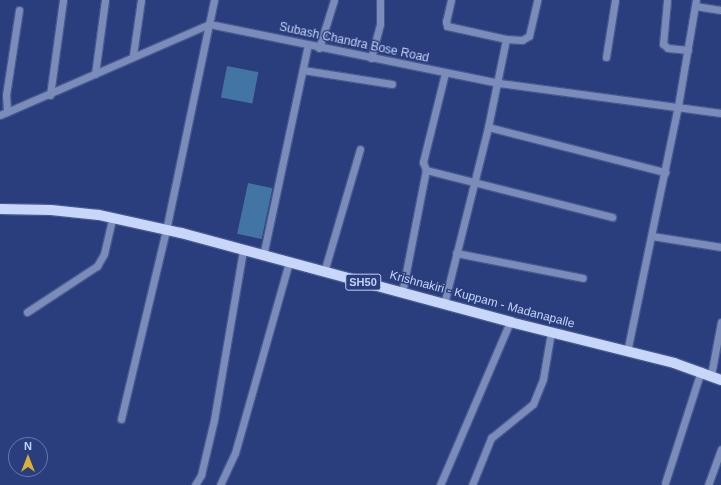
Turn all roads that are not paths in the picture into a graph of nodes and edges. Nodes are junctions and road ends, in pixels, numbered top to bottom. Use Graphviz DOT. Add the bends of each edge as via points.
graph roads {
  1 [pos="64,0"];
  2 [pos="105,0"];
  3 [pos="141,0"];
  4 [pos="214,0"];
  5 [pos="334,0"];
  6 [pos="380,0"];
  7 [pos="451,0"];
  8 [pos="537,0"];
  9 [pos="615,0"];
  10 [pos="667,1"];
  11 [pos="696,3"];
  12 [pos="19,10"];
  13 [pos="721,10"];
  14 [pos="209,24"];
  15 [pos="506,39"];
  16 [pos="308,46"];
  17 [pos="319,48"];
  18 [pos="688,50"];
  19 [pos="133,55"];
  20 [pos="606,57"];
  21 [pos="371,58"];
  22 [pos="303,70"];
  23 [pos="445,73"];
  24 [pos="95,74"];
  25 [pos="499,83"];
  26 [pos="392,84"];
  27 [pos="50,95"];
  28 [pos="678,106"];
  29 [pos="4,113"];
  30 [pos="721,113"];
  31 [pos="488,127"];
  32 [pos="360,149"];
  33 [pos="426,170"];
  34 [pos="665,172"];
  35 [pos="475,184"];
  36 [pos="0,209"];
  37 [pos="612,217"];
  38 [pos="112,218"];
  39 [pos="166,230"];
  40 [pos="652,236"];
  41 [pos="721,246"];
  42 [pos="243,250"];
  43 [pos="456,253"];
  44 [pos="263,256"];
  45 [pos="289,262"];
  46 [pos="324,272"];
  47 [pos="583,278"];
  48 [pos="402,293"];
  49 [pos="444,304"];
  50 [pos="27,312"];
  51 [pos="510,322"];
  52 [pos="721,322"];
  53 [pos="552,332"];
  54 [pos="627,352"];
  55 [pos="701,371"];
  56 [pos="711,376"];
  57 [pos="721,380"];
  58 [pos="121,419"];
  59 [pos="721,449"];
  60 [pos="665,483"];
  61 [pos="195,485"];
  62 [pos="220,485"];
  63 [pos="440,485"];
  64 [pos="472,485"];
  65 [pos="708,485"];
  1 -- 27 [label="street"];
  2 -- 24 [label="street"];
  3 -- 19 [label="street"];
  4 -- 14 [label="street"];
  5 -- 17 [label="street"];
  6 -- 21 [label="street" via="380,24"];
  7 -- 15 [label="street" via="447,26"];
  8 -- 15 [label="street" via="529,36 522,40"];
  9 -- 20 [label="street"];
  10 -- 18 [label="street" via="663,44 668,48"];
  11 -- 13 [label="street"];
  11 -- 18 [label="street"];
  12 -- 29 [label="street"];
  14 -- 16 [label="street, Subash Chandra Bose Road"];
  14 -- 19 [label="street"];
  14 -- 39 [label="street"];
  15 -- 25 [label="street"];
  16 -- 17 [label="street, Subash Chandra Bose Road"];
  16 -- 22 [label="street"];
  17 -- 21 [label="street, Subash Chandra Bose Road"];
  18 -- 28 [label="street"];
  19 -- 24 [label="street"];
  21 -- 23 [label="street, Subash Chandra Bose Road"];
  22 -- 26 [label="street"];
  22 -- 44 [label="street"];
  23 -- 25 [label="street, Subash Chandra Bose Road"];
  23 -- 33 [label="street" via="423,162"];
  24 -- 27 [label="street"];
  25 -- 28 [label="street, Subash Chandra Bose Road"];
  25 -- 31 [label="street"];
  27 -- 29 [label="street"];
  28 -- 30 [label="street, Subash Chandra Bose Road"];
  28 -- 34 [label="street"];
  31 -- 34 [label="street"];
  31 -- 35 [label="street"];
  32 -- 46 [label="street"];
  33 -- 35 [label="street"];
  33 -- 48 [label="street"];
  34 -- 40 [label="street"];
  35 -- 37 [label="street"];
  35 -- 43 [label="street"];
  36 -- 38 [label="main road, Krishnakiri - Kuppam - Madanapalle / SH50" via="51,210"];
  38 -- 39 [label="main road, Krishnakiri - Kuppam - Madanapalle / SH50"];
  38 -- 50 [label="street" via="104,254 97,266"];
  39 -- 42 [label="main road, Krishnakiri - Kuppam - Madanapalle / SH50"];
  39 -- 58 [label="street"];
  40 -- 41 [label="street"];
  40 -- 54 [label="street"];
  42 -- 44 [label="main road, Krishnakiri - Kuppam - Madanapalle / SH50"];
  42 -- 61 [label="street" via="214,420 201,475"];
  43 -- 47 [label="street"];
  43 -- 49 [label="street"];
  44 -- 45 [label="main road, Krishnakiri - Kuppam - Madanapalle / SH50"];
  45 -- 46 [label="main road, Krishnakiri - Kuppam - Madanapalle / SH50"];
  45 -- 62 [label="street" via="235,453"];
  46 -- 48 [label="main road, Krishnakiri - Kuppam - Madanapalle / SH50"];
  48 -- 49 [label="main road, Krishnakiri - Kuppam - Madanapalle / SH50"];
  49 -- 51 [label="main road, Krishnakiri - Kuppam - Madanapalle / SH50"];
  51 -- 53 [label="main road, Krishnakiri - Kuppam - Madanapalle / SH50"];
  51 -- 63 [label="street"];
  52 -- 56 [label="street"];
  53 -- 54 [label="main road, Krishnakiri - Kuppam - Madanapalle / SH50"];
  53 -- 64 [label="street" via="542,379 533,404 491,438"];
  54 -- 55 [label="main road, Krishnakiri - Kuppam - Madanapalle / SH50"];
  55 -- 56 [label="main road, Krishnakiri - Kuppam - Madanapalle / SH50"];
  55 -- 60 [label="street"];
  56 -- 57 [label="main road, Krishnakiri - Kuppam - Madanapalle / SH50"];
  59 -- 65 [label="street"];
}
